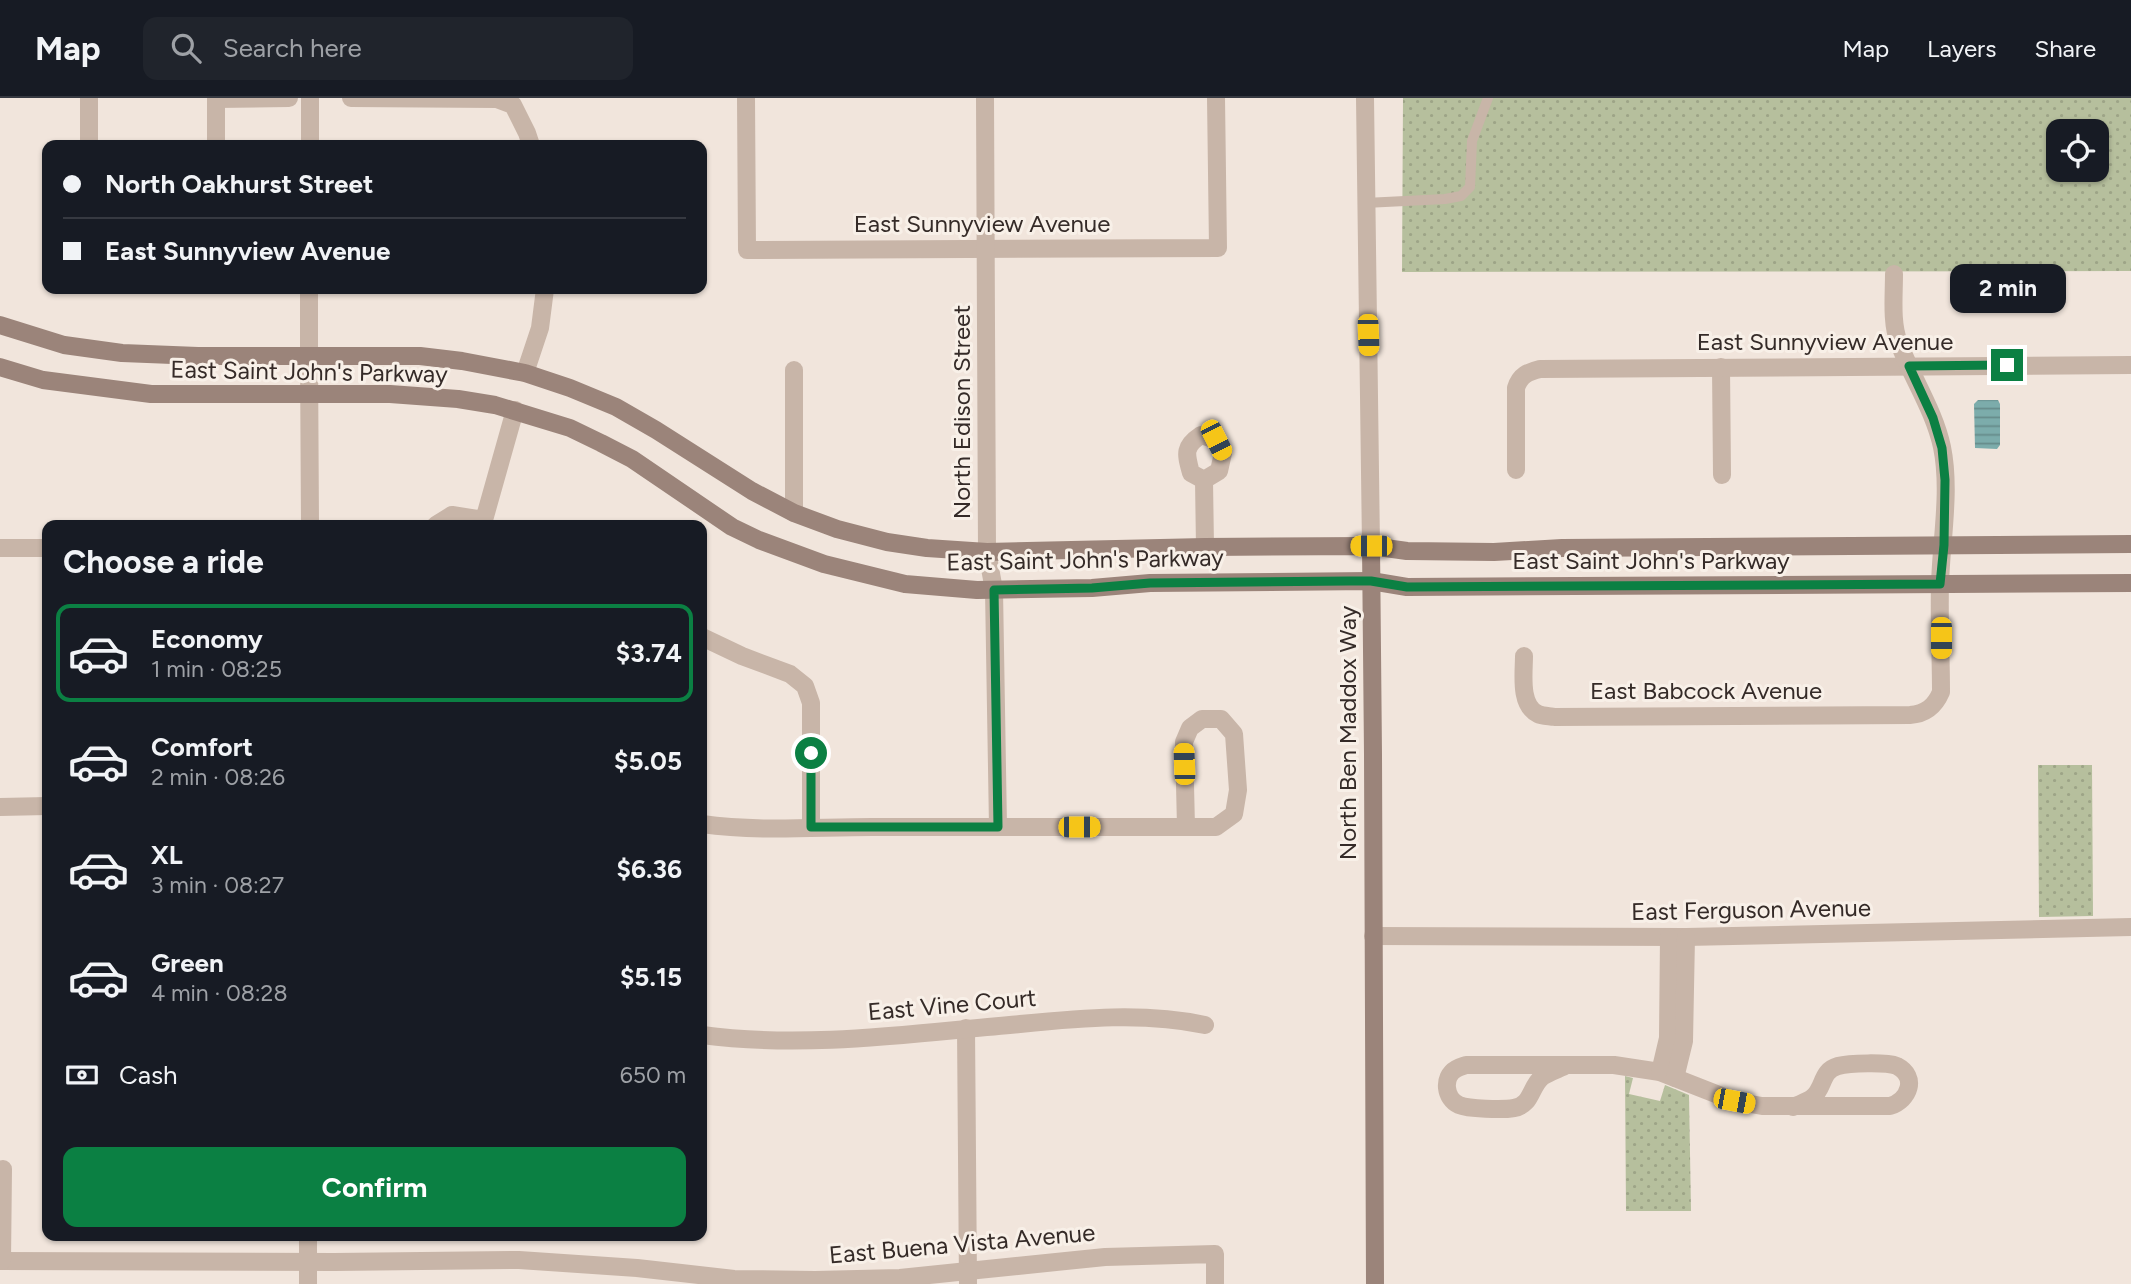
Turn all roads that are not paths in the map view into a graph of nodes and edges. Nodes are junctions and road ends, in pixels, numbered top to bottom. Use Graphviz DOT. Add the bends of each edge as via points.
graph roads {
  1 [pos="89,98"];
  2 [pos="216,98"];
  3 [pos="289,98"];
  4 [pos="310,98"];
  5 [pos="351,98"];
  6 [pos="746,98"];
  7 [pos="985,98"];
  8 [pos="1216,98"];
  9 [pos="1365,98"];
  10 [pos="1488,98"];
  11 [pos="89,140"];
  12 [pos="216,140"];
  13 [pos="310,140"];
  14 [pos="529,140"];
  15 [pos="1365,202"];
  16 [pos="986,248"];
  17 [pos="1894,274"];
  18 [pos="309,294"];
  19 [pos="544,294"];
  20 [pos="0,325"];
  21 [pos="309,355"];
  22 [pos="2131,365"];
  23 [pos="1909,366"];
  24 [pos="0,367"];
  25 [pos="1721,367"];
  26 [pos="794,370"];
  27 [pos="525,373"];
  28 [pos="309,394"];
  29 [pos="515,410"];
  30 [pos="1516,470"];
  31 [pos="1722,475"];
  32 [pos="1203,480"];
  33 [pos="794,513"];
  34 [pos="310,520"];
  35 [pos="444,520"];
  36 [pos="476,520"];
  37 [pos="492,520"];
  38 [pos="2131,544"];
  39 [pos="1944,545"];
  40 [pos="1371,546"];
  41 [pos="1205,547"];
  42 [pos="0,548"];
  43 [pos="42,548"];
  44 [pos="987,552"];
  45 [pos="1371,581"];
  46 [pos="2131,583"];
  47 [pos="1940,584"];
  48 [pos="994,590"];
  49 [pos="707,639"];
  50 [pos="1524,656"];
  51 [pos="42,806"];
  52 [pos="0,807"];
  53 [pos="707,825"];
  54 [pos="811,827"];
  55 [pos="998,827"];
  56 [pos="1186,827"];
  57 [pos="2131,927"];
  58 [pos="1373,936"];
  59 [pos="1677,937"];
  60 [pos="1205,1025"];
  61 [pos="966,1028"];
  62 [pos="707,1035"];
  63 [pos="1567,1065"];
  64 [pos="1667,1075"];
  65 [pos="1793,1107"];
  66 [pos="3,1169"];
  67 [pos="308,1241"];
  68 [pos="1,1261"];
  69 [pos="308,1262"];
  70 [pos="967,1277"];
  71 [pos="308,1284"];
  72 [pos="1215,1284"];
  73 [pos="1375,1284"];
  1 -- 11 [label="street"];
  2 -- 3 [label="street"];
  2 -- 12 [label="street"];
  4 -- 13 [label="street"];
  5 -- 14 [label="street" via="497,99 513,105"];
  6 -- 16 [label="street, East Sunnyview Avenue" via="747,250"];
  7 -- 16 [label="street, North Edison Street"];
  8 -- 16 [label="street, East Sunnyview Avenue" via="1218,248"];
  9 -- 15 [label="street, North Ben Maddox Way"];
  10 -- 15 [label="lane" via="1472,141 1470,187 1461,196"];
  15 -- 40 [label="street, North Ben Maddox Way"];
  16 -- 44 [label="street, North Edison Street"];
  17 -- 23 [label="street" via="1898,341"];
  18 -- 21 [label="street"];
  19 -- 27 [label="street" via="540,328"];
  20 -- 21 [label="main road, East Saint John's Parkway" via="64,345 122,353"];
  21 -- 27 [label="main road, East Saint John's Parkway" via="440,358"];
  21 -- 28 [label="street"];
  22 -- 23 [label="street, East Sunnyview Avenue"];
  23 -- 25 [label="street, East Sunnyview Avenue"];
  23 -- 39 [label="street" via="1942,448"];
  24 -- 28 [label="main road, East Saint John's Parkway" via="43,380 151,394"];
  25 -- 30 [label="street, East Sunnyview Avenue" via="1529,371 1521,377 1515,398"];
  25 -- 31 [label="street"];
  26 -- 33 [label="street"];
  27 -- 33 [label="main road, East Saint John's Parkway" via="616,407"];
  28 -- 29 [label="main road, East Saint John's Parkway" via="425,396"];
  28 -- 34 [label="street"];
  29 -- 37 [label="street"];
  29 -- 48 [label="main road, East Saint John's Parkway" via="570,428 632,459 732,527 759,540 878,579"];
  32 -- 41 [label="street, East Saint John's Parkway"];
  33 -- 44 [label="main road, East Saint John's Parkway" via="887,542"];
  35 -- 36 [label="street" via="452,515"];
  38 -- 39 [label="main road, East Saint John's Parkway"];
  39 -- 40 [label="main road, East Saint John's Parkway" via="1494,552"];
  39 -- 47 [label="street"];
  40 -- 41 [label="main road, East Saint John's Parkway"];
  40 -- 45 [label="main road, North Ben Maddox Way"];
  41 -- 44 [label="main road, East Saint John's Parkway"];
  42 -- 43 [label="street"];
  44 -- 48 [label="street, North Edison Street"];
  45 -- 47 [label="main road, East Saint John's Parkway" via="1407,587"];
  45 -- 48 [label="main road, East Saint John's Parkway"];
  45 -- 58 [label="main road, North Ben Maddox Way"];
  46 -- 47 [label="main road, East Saint John's Parkway"];
  47 -- 50 [label="street, East Babcock Avenue" via="1941,692 1935,706 1919,715 1555,717 1537,714 1527,704"];
  48 -- 55 [label="street, North Edison Street"];
  49 -- 54 [label="street" via="790,674 806,686 811,703"];
  51 -- 52 [label="street"];
  53 -- 54 [label="street"];
  54 -- 55 [label="street"];
  55 -- 56 [label="street"];
  56 -- 56 [label="street" via="1216,827 1234,814 1238,790 1234,734 1221,719 1202,719 1184,742"];
  57 -- 59 [label="street, East Ferguson Avenue"];
  58 -- 59 [label="street, East Ferguson Avenue"];
  58 -- 73 [label="main road, North Ben Maddox Way"];
  59 -- 64 [label="street"];
  60 -- 61 [label="street, East Vine Court" via="1149,1017"];
  61 -- 62 [label="street, East Vine Court" via="802,1040"];
  61 -- 70 [label="street"];
  63 -- 63 [label="street" via="1466,1065 1449,1076 1449,1097 1466,1107 1514,1108 1524,1104 1544,1076"];
  63 -- 64 [label="street" via="1614,1065"];
  64 -- 65 [label="street" via="1734,1101"];
  65 -- 65 [label="street" via="1812,1099 1829,1069 1841,1065 1890,1064 1907,1076 1906,1096 1890,1106"];
  66 -- 68 [label="street"];
  67 -- 69 [label="street"];
  68 -- 69 [label="street, East Buena Vista Avenue"];
  69 -- 70 [label="street, East Buena Vista Avenue" via="519,1260 734,1279"];
  69 -- 71 [label="street"];
  70 -- 72 [label="street, East Buena Vista Avenue" via="1094,1257 1215,1254"];
}
